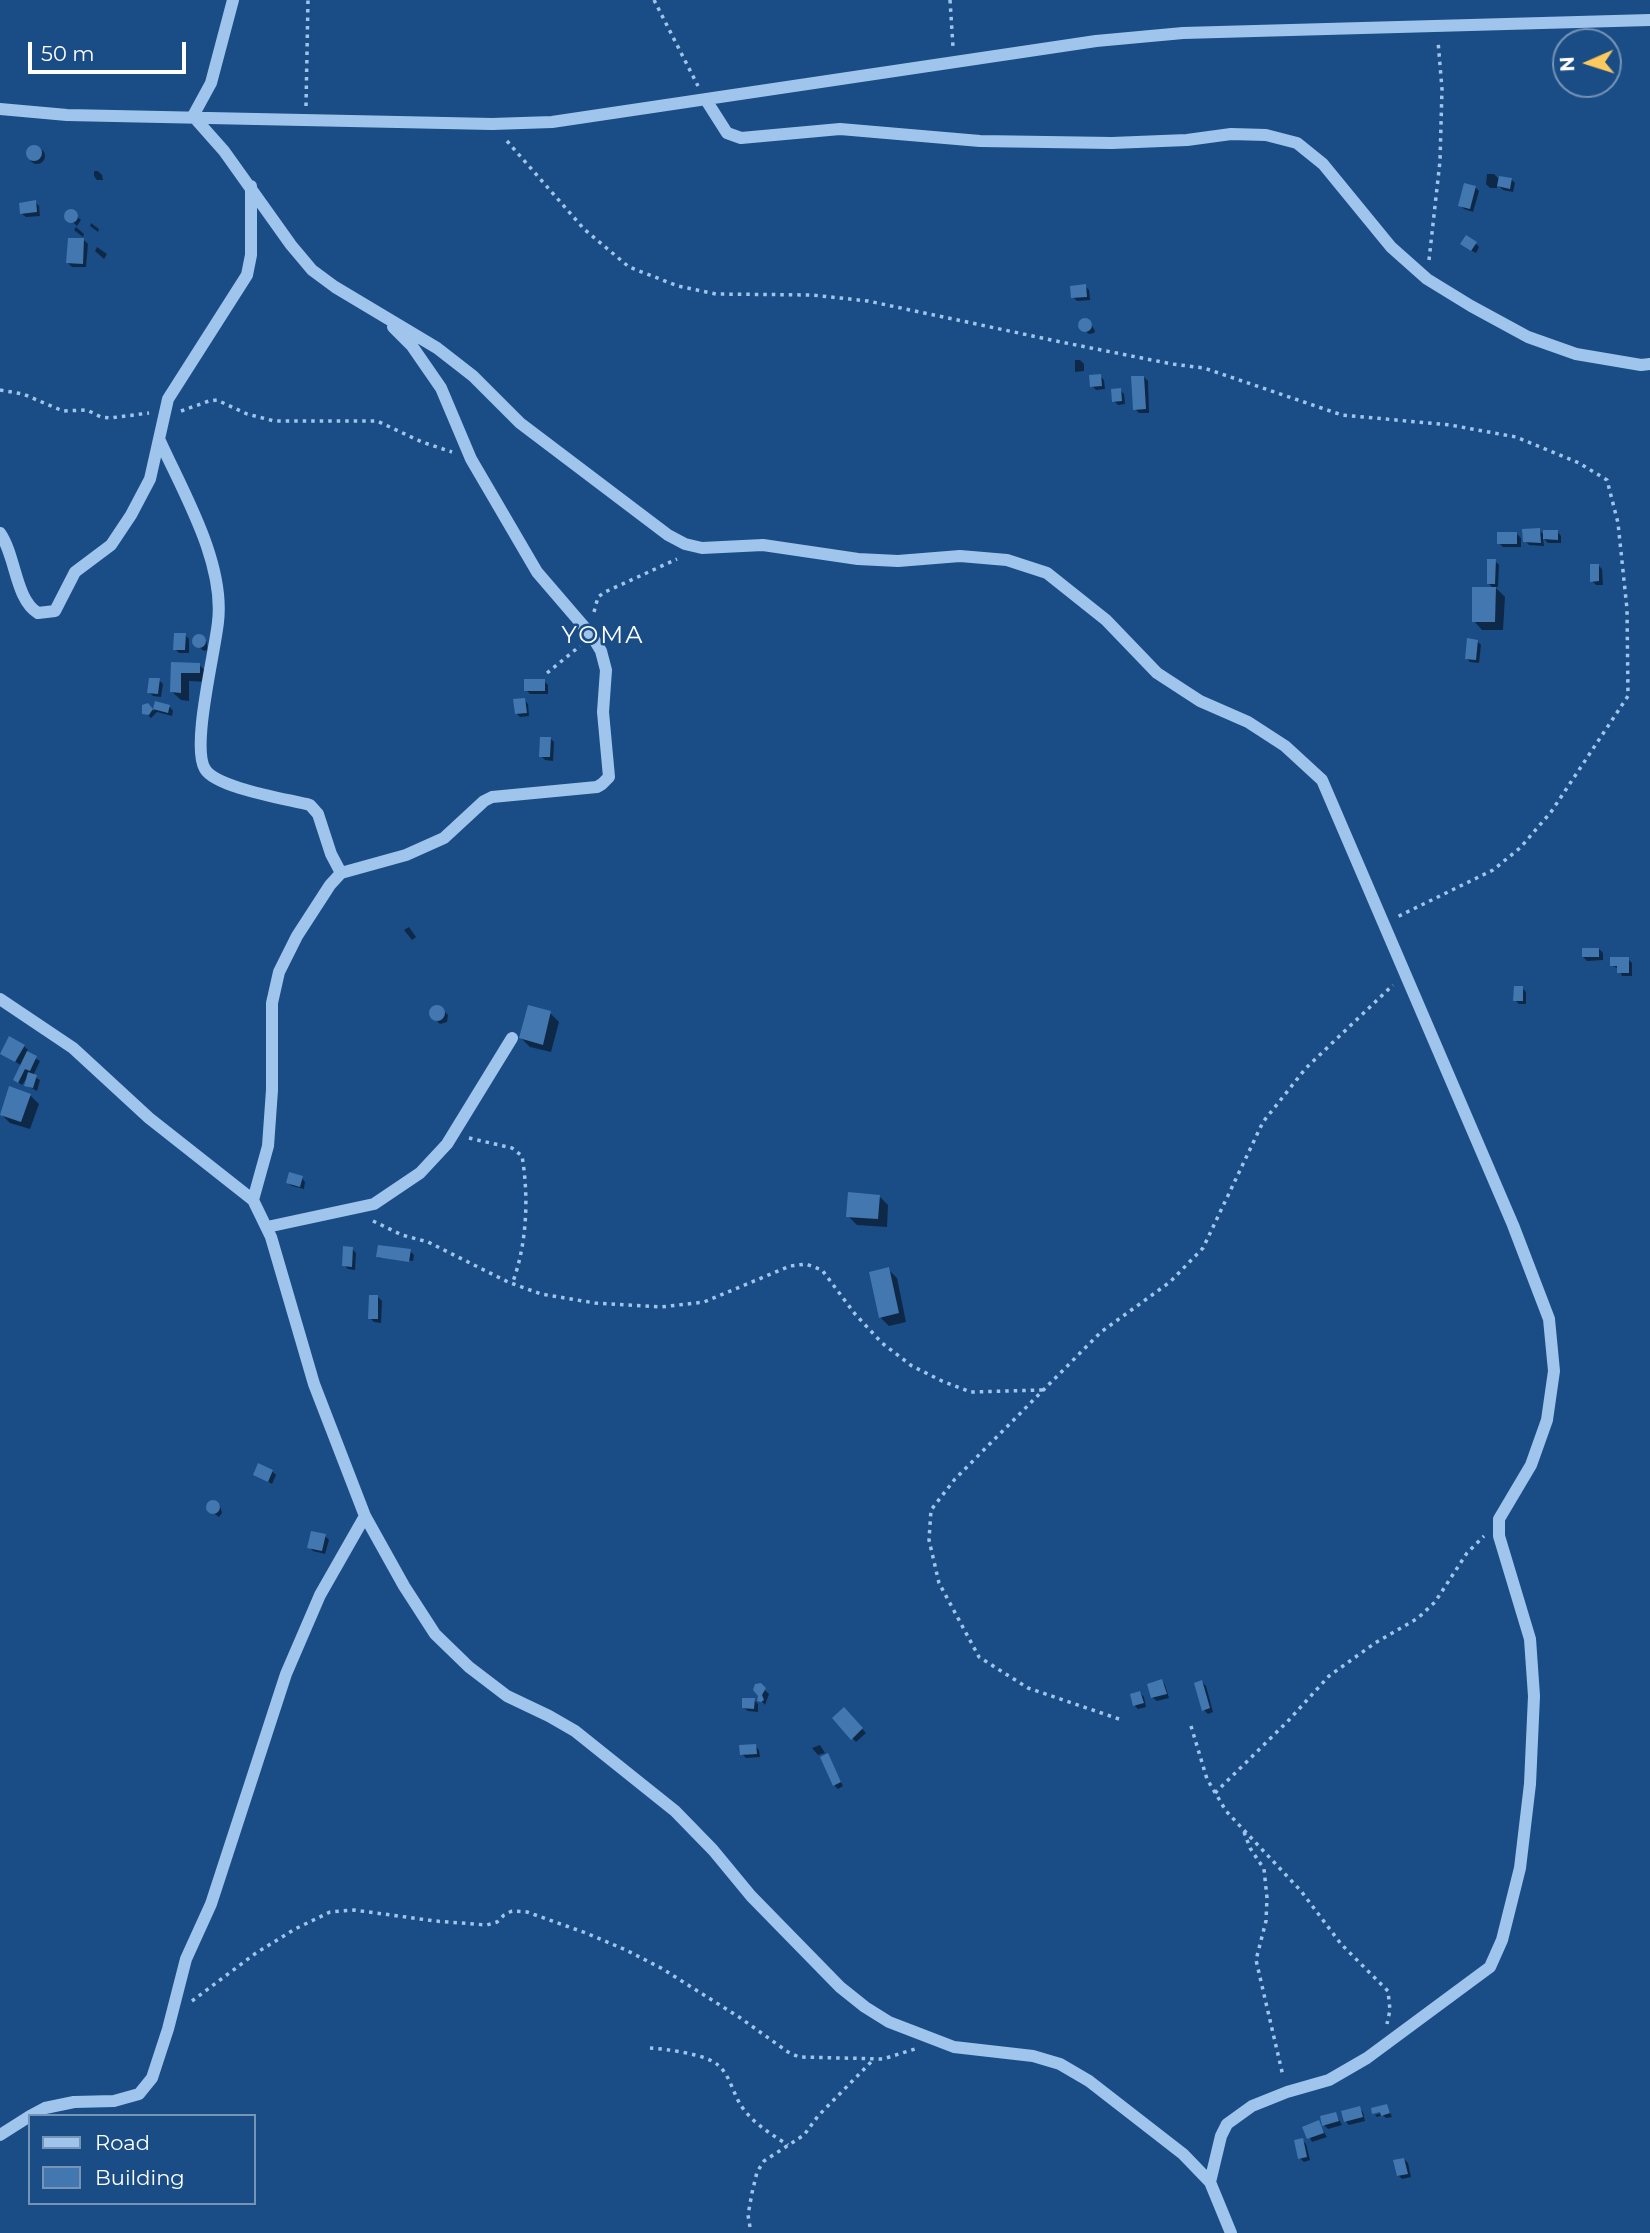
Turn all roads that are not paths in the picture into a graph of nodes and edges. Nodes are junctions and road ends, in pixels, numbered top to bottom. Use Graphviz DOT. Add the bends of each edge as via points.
graph roads {
  1 [pos="233,0"];
  2 [pos="1650,20"];
  3 [pos="706,100"];
  4 [pos="0,109"];
  5 [pos="193,116"];
  6 [pos="251,186"];
  7 [pos="378,312"];
  8 [pos="1650,364"];
  9 [pos="160,441"];
  10 [pos="0,533"];
  11 [pos="341,873"];
  12 [pos="0,999"];
  13 [pos="512,1038"];
  14 [pos="253,1200"];
  15 [pos="267,1227"];
  16 [pos="365,1516"];
  17 [pos="34,2114"];
  18 [pos="28,2117"];
  19 [pos="0,2136"];
  20 [pos="1210,2182"];
  21 [pos="1231,2233"];
  1 -- 5 [label="street" via="211,83"];
  2 -- 3 [label="street" via="1183,33 1096,41"];
  3 -- 5 [label="street" via="552,122 492,124"];
  3 -- 8 [label="street" via="727,133 741,138 840,128 980,141 1112,143 1231,134 1266,135 1297,143 1323,164 1391,247 1427,279 1528,337 1576,354"];
  4 -- 5 [label="street"];
  5 -- 6 [label="street"];
  6 -- 7 [label="street" via="312,270"];
  6 -- 9 [label="street" via="247,275 174,388 164,411"];
  7 -- 11 [label="street" via="412,346 441,388 471,459 537,572 601,651 606,670 603,712 609,777 602,784 492,797 444,838 406,855"];
  7 -- 20 [label="street" via="437,348 520,423 638,514 685,544 702,548 763,545 898,561 960,556 1007,560 1047,573 1106,620 1157,673 1284,746 1322,780 1338,813 1549,1319 1554,1371 1547,1420 1531,1465 1499,1520 1499,1536 1530,1639 1534,1696 1530,1784 1520,1868 1502,1940 1490,1967 1329,2080 1252,2106 1227,2124"];
  9 -- 10 [label="street" via="150,480 131,515 111,545 75,572 55,611 38,613 26,603"];
  9 -- 11 [label="street" via="206,545 219,595 219,621 199,736 204,769 226,783 310,804"];
  11 -- 14 [label="street" via="297,936 279,972 272,1003 268,1146"];
  12 -- 14 [label="street" via="73,1048 149,1118"];
  13 -- 15 [label="street" via="454,1135 420,1173 374,1204"];
  14 -- 15 [label="street"];
  15 -- 16 [label="street" via="314,1384"];
  16 -- 17 [label="street" via="320,1595 286,1674 211,1903 186,1959 152,2078 139,2094 114,2101 74,2102"];
  16 -- 20 [label="street" via="435,1634 507,1696 575,1731 675,1811 760,1905 865,2007 889,2022 954,2047 1033,2056 1060,2064 1137,2116"];
  18 -- 19 [label="street"];
  20 -- 21 [label="street"];
}
